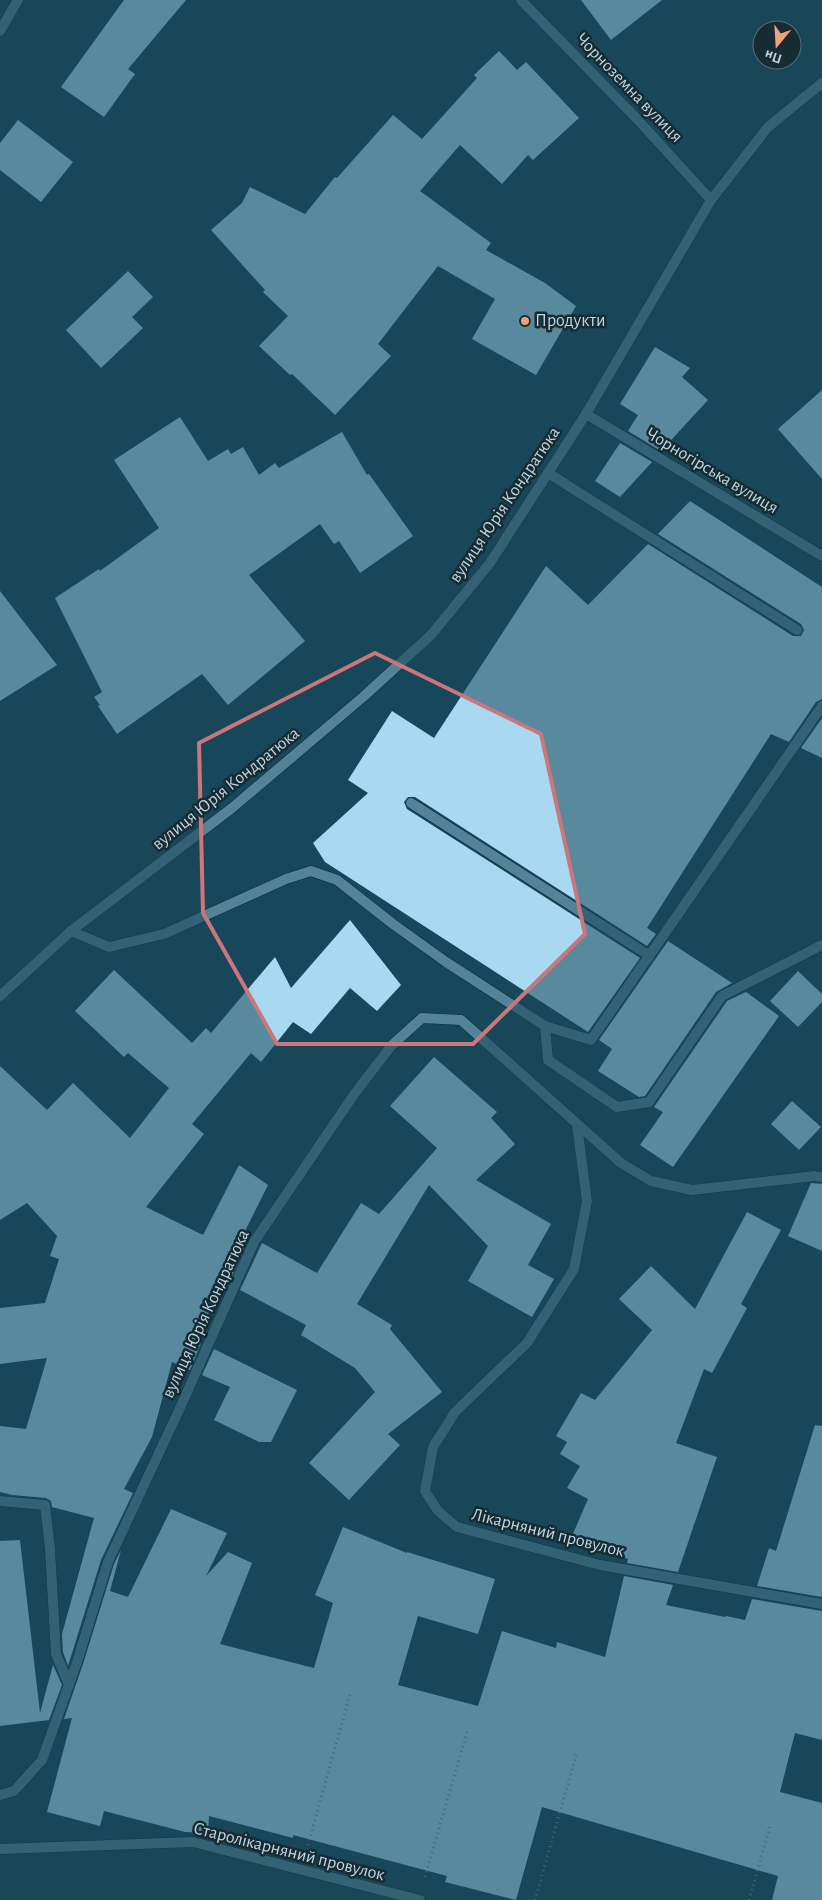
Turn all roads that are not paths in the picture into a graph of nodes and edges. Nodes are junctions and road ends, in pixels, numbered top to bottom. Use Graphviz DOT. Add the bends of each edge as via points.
graph roads {
  1 [pos="18,0"];
  2 [pos="521,0"];
  3 [pos="0,31"];
  4 [pos="822,82"];
  5 [pos="711,200"];
  6 [pos="586,414"];
  7 [pos="548,473"];
  8 [pos="822,556"];
  9 [pos="797,630"];
  10 [pos="822,706"];
  11 [pos="411,803"];
  12 [pos="71,931"];
  13 [pos="822,945"];
  14 [pos="650,956"];
  15 [pos="0,996"];
  16 [pos="545,1026"];
  17 [pos="577,1125"];
  18 [pos="822,1177"];
  19 [pos="0,1501"];
  20 [pos="822,1604"];
  21 [pos="69,1685"];
  22 [pos="0,1795"];
  23 [pos="0,1849"];
  24 [pos="419,1900"];
  1 -- 3 [label="street"];
  2 -- 5 [label="street, Чорноземна вулиця"];
  4 -- 5 [label="street, вулиця Юрія Кондратюка" via="768,127"];
  5 -- 6 [label="street, вулиця Юрія Кондратюка"];
  6 -- 7 [label="street, вулиця Юрія Кондратюка"];
  6 -- 8 [label="street, Чорногірська вулиця"];
  7 -- 9 [label="street"];
  7 -- 12 [label="street, вулиця Юрія Кондратюка" via="490,563 431,635 363,698 232,808"];
  10 -- 14 [label="street"];
  11 -- 14 [label="street"];
  12 -- 15 [label="street, вулиця Юрія Кондратюка"];
  12 -- 16 [label="street" via="109,946 164,934 311,871 337,880 446,962"];
  13 -- 16 [label="street" via="722,996 649,1102 617,1107 548,1060"];
  14 -- 16 [label="street" via="591,1040"];
  17 -- 18 [label="street" via="621,1163 651,1181 692,1190"];
  17 -- 20 [label="street, Лікарняний провулок" via="587,1201 574,1269 527,1343 455,1412 433,1447 425,1490 438,1511 458,1527 600,1565"];
  17 -- 21 [label="street, вулиця Юрія Кондратюка" via="461,1020 422,1018 392,1045 355,1093 254,1242 108,1562"];
  19 -- 21 [label="street" via="45,1504 56,1654"];
  21 -- 22 [label="street, вулиця Юрія Кондратюка" via="42,1760 14,1791"];
  23 -- 24 [label="street, Старолікарняний провулок" via="192,1842"];
}
